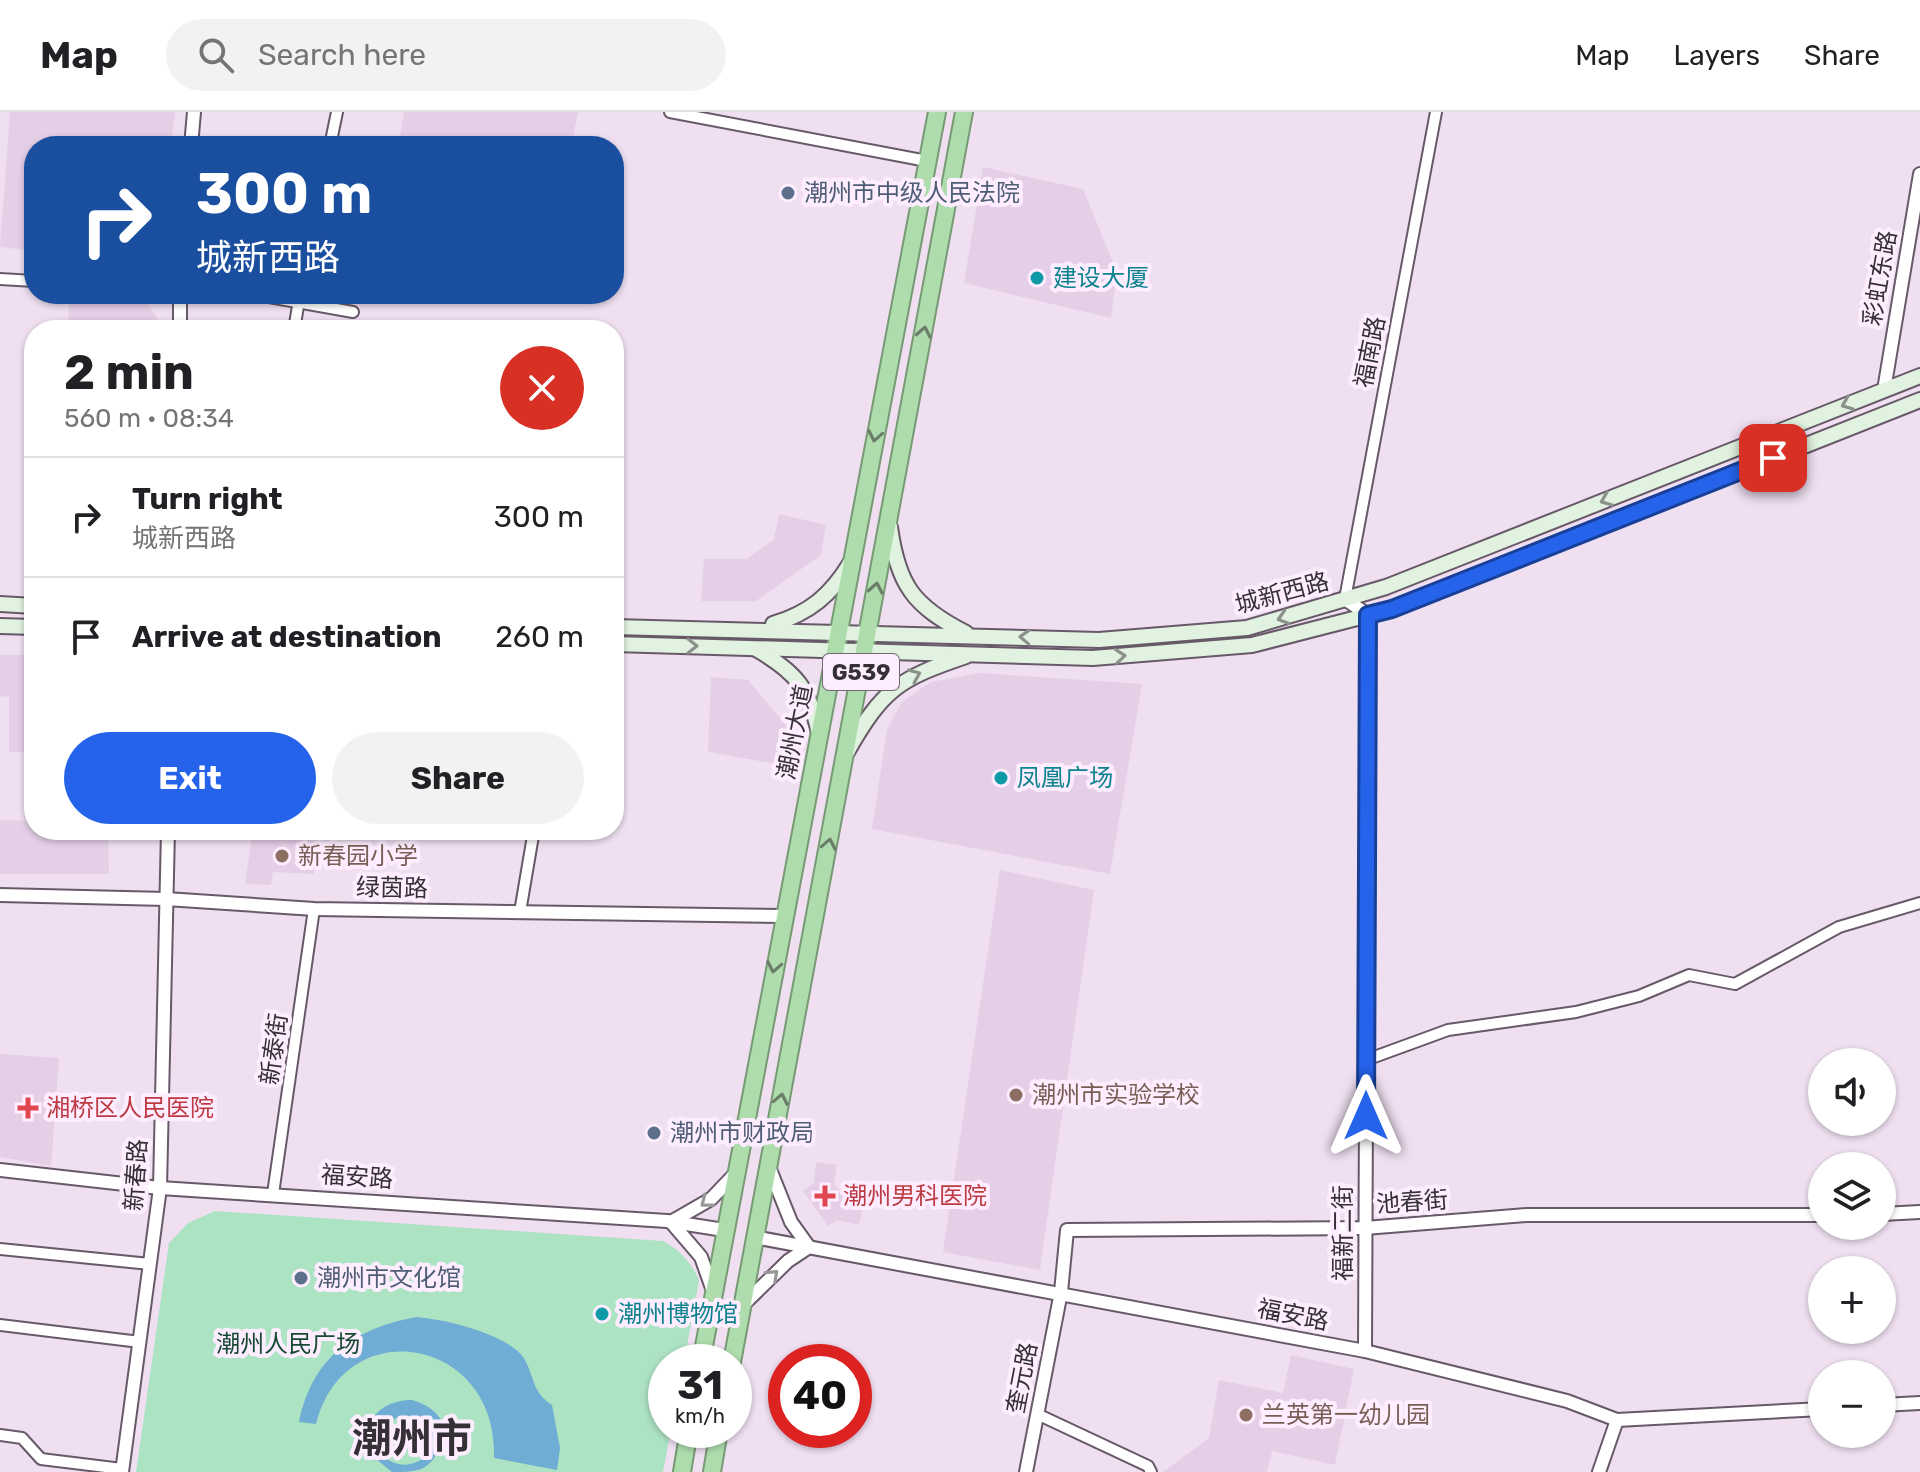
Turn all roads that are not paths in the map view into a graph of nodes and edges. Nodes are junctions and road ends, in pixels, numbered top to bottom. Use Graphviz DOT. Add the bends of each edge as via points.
graph roads {
  1 [pos="194,112"];
  2 [pos="337,112"];
  3 [pos="670,112"];
  4 [pos="937,112"];
  5 [pos="964,112"];
  6 [pos="1436,112"];
  7 [pos="192,136"];
  8 [pos="332,136"];
  9 [pos="927,161"];
  10 [pos="1920,174"];
  11 [pos="0,279"];
  12 [pos="24,280"];
  13 [pos="322,304"];
  14 [pos="353,312"];
  15 [pos="1920,376"];
  16 [pos="1884,390"];
  17 [pos="1920,400"];
  18 [pos="889,521"];
  19 [pos="851,562"];
  20 [pos="1345,599"];
  21 [pos="0,604"];
  22 [pos="24,605"];
  23 [pos="1368,615"];
  24 [pos="0,626"];
  25 [pos="24,627"];
  26 [pos="624,627"];
  27 [pos="757,629"];
  28 [pos="839,631"];
  29 [pos="868,631"];
  30 [pos="969,635"];
  31 [pos="624,644"];
  32 [pos="752,647"];
  33 [pos="835,649"];
  34 [pos="865,649"];
  35 [pos="973,653"];
  36 [pos="819,733"];
  37 [pos="847,752"];
  38 [pos="168,840"];
  39 [pos="532,840"];
  40 [pos="0,895"];
  41 [pos="166,899"];
  42 [pos="1920,903"];
  43 [pos="314,909"];
  44 [pos="520,912"];
  45 [pos="784,916"];
  46 [pos="1366,1060"];
  47 [pos="768,1165"];
  48 [pos="0,1170"];
  49 [pos="735,1174"];
  50 [pos="160,1188"];
  51 [pos="273,1194"];
  52 [pos="1920,1212"];
  53 [pos="1896,1213"];
  54 [pos="1808,1215"];
  55 [pos="671,1222"];
  56 [pos="1365,1228"];
  57 [pos="718,1229"];
  58 [pos="754,1237"];
  59 [pos="809,1247"];
  60 [pos="0,1249"];
  61 [pos="150,1264"];
  62 [pos="1061,1292"];
  63 [pos="713,1295"];
  64 [pos="741,1308"];
  65 [pos="0,1325"];
  66 [pos="140,1342"];
  67 [pos="704,1344"];
  68 [pos="735,1344"];
  69 [pos="1365,1351"];
  70 [pos="1920,1403"];
  71 [pos="1896,1404"];
  72 [pos="1808,1410"];
  73 [pos="1037,1414"];
  74 [pos="1617,1420"];
  75 [pos="0,1435"];
  76 [pos="686,1448"];
  77 [pos="716,1448"];
  78 [pos="122,1470"];
  79 [pos="682,1472"];
  80 [pos="712,1472"];
  81 [pos="1026,1472"];
  82 [pos="1151,1472"];
  83 [pos="1599,1472"];
  1 -- 7 [label="street"];
  2 -- 8 [label="street"];
  3 -- 9 [label="street"];
  4 -- 9 [label="highway, 潮州大道 / G539"];
  18 -- 5 [label="highway, G539, one-way"];
  6 -- 20 [label="street, 福南路"];
  9 -- 19 [label="highway, 潮州大道 / G539, one-way"];
  10 -- 16 [label="street, 彩虹东路"];
  11 -- 12 [label="street"];
  13 -- 14 [label="street"];
  15 -- 16 [label="main road, 城新西路"];
  16 -- 20 [label="main road, 城新西路, one-way"];
  17 -- 23 [label="main road, 城新西路"];
  29 -- 18 [label="highway, G539, one-way"];
  18 -- 30 [label="main road" via="900,577 941,621"];
  19 -- 27 [label="main road" via="816,606"];
  19 -- 28 [label="highway, 潮州大道 / G539"];
  20 -- 23 [label="street"];
  20 -- 30 [label="main road, 城新西路, one-way" via="1247,628 1099,640"];
  21 -- 22 [label="main road"];
  35 -- 23 [label="main road, 城新西路, one-way" via="1093,658 1252,645"];
  23 -- 46 [label="street, 福新二街"];
  24 -- 25 [label="main road"];
  26 -- 27 [label="main road, 城新西路"];
  27 -- 28 [label="main road, 城新西路"];
  28 -- 29 [label="main road, 城新西路"];
  28 -- 33 [label="highway, 潮州大道 / G539"];
  29 -- 30 [label="main road, 城新西路"];
  29 -- 34 [label="highway, G539"];
  31 -- 32 [label="main road, 城新西路, one-way"];
  32 -- 33 [label="main road, 城新西路"];
  32 -- 36 [label="main road" via="800,682 812,702"];
  33 -- 34 [label="main road, 城新西路"];
  33 -- 36 [label="highway, 潮州大道 / G539"];
  34 -- 35 [label="main road, 城新西路"];
  34 -- 37 [label="highway, G539"];
  37 -- 35 [label="main road, one-way" via="867,717 903,679"];
  36 -- 45 [label="highway, 潮州大道 / G539"];
  47 -- 37 [label="highway, G539, one-way"];
  38 -- 41 [label="street, 新春路"];
  39 -- 44 [label="street"];
  40 -- 41 [label="street, 绿茵路"];
  41 -- 43 [label="street, 绿茵路"];
  41 -- 50 [label="street, 新春路"];
  42 -- 46 [label="street" via="1839,927 1735,984 1689,975 1639,996 1576,1012 1448,1030"];
  43 -- 44 [label="street, 绿茵路"];
  43 -- 51 [label="street, 新泰街"];
  44 -- 45 [label="street, 绿茵路"];
  45 -- 49 [label="highway, 潮州大道 / G539, one-way"];
  46 -- 56 [label="street, 福新二街"];
  47 -- 58 [label="highway, G539"];
  47 -- 59 [label="street" via="791,1222"];
  48 -- 50 [label="street, 福安路"];
  49 -- 55 [label="street, one-way" via="711,1199"];
  49 -- 57 [label="highway, 潮州大道 / G539"];
  50 -- 51 [label="street, 福安路"];
  50 -- 61 [label="street, 新春路"];
  51 -- 55 [label="street, 福安路"];
  52 -- 53 [label="street"];
  54 -- 56 [label="street, 池春街" via="1527,1215"];
  55 -- 57 [label="street, 福安路"];
  55 -- 63 [label="street" via="701,1257"];
  56 -- 62 [label="street, 池春街" via="1067,1230"];
  56 -- 69 [label="street, 福新二街"];
  57 -- 63 [label="highway, 潮州大道 / G539"];
  58 -- 59 [label="street, 福安路"];
  58 -- 64 [label="highway, G539"];
  59 -- 62 [label="street, 福安路"];
  64 -- 59 [label="street, one-way"];
  60 -- 61 [label="street"];
  61 -- 66 [label="street, 新春路"];
  62 -- 69 [label="street, 福安路"];
  62 -- 73 [label="street, 奎元路"];
  63 -- 67 [label="highway, 潮州大道 / G539"];
  64 -- 68 [label="highway, G539"];
  65 -- 66 [label="street"];
  66 -- 78 [label="street, 新春路"];
  69 -- 74 [label="street, 福安路" via="1567,1401"];
  70 -- 71 [label="street"];
  72 -- 74 [label="street, 福安路"];
  73 -- 81 [label="street, 奎元路"];
  73 -- 82 [label="street"];
  74 -- 83 [label="street"];
  75 -- 78 [label="street" via="22,1438 41,1459"];
  76 -- 79 [label="highway"];
  77 -- 80 [label="highway"];
}
